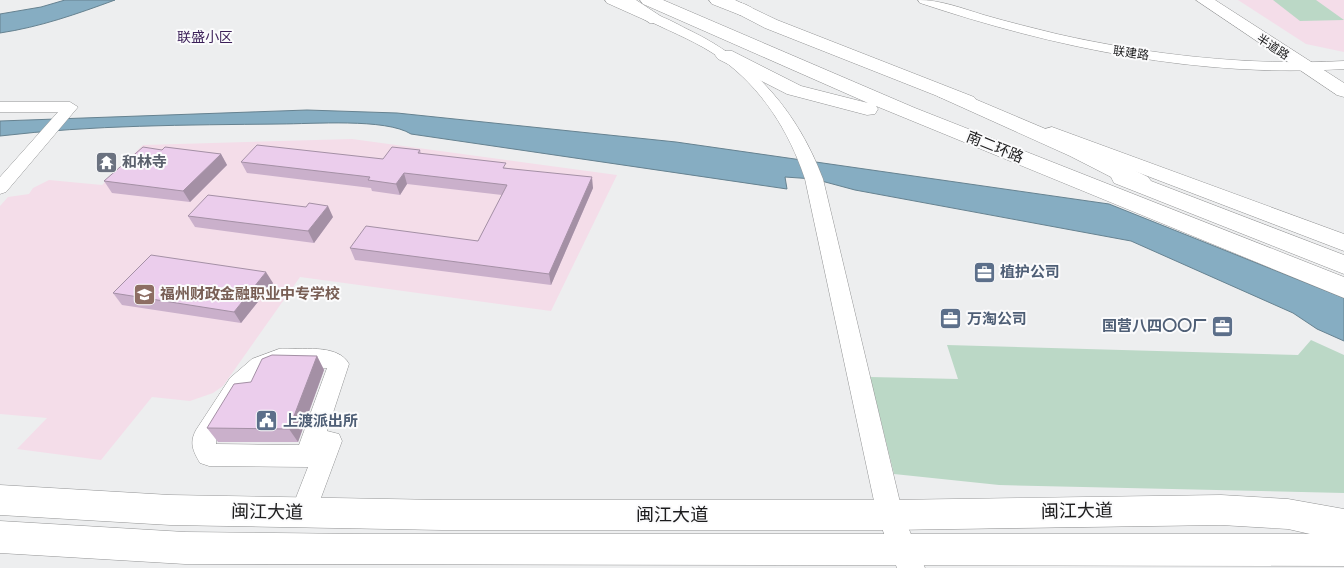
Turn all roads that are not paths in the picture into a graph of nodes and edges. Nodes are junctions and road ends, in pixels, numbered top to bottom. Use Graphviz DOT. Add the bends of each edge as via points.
graph roads {
  1 [pos="613,0"];
  2 [pos="624,0"];
  3 [pos="682,0"];
  4 [pos="718,0"];
  5 [pos="723,0"];
  6 [pos="924,0"];
  7 [pos="1204,0"];
  8 [pos="1216,0"];
  9 [pos="653,10"];
  10 [pos="746,11"];
  11 [pos="725,56"];
  12 [pos="1344,65"];
  13 [pos="1311,66"];
  14 [pos="1344,82"];
  15 [pos="1344,91"];
  16 [pos="944,92"];
  17 [pos="0,107"];
  18 [pos="0,188"];
  19 [pos="1161,204"];
  20 [pos="1344,243"];
  21 [pos="1344,265"];
  22 [pos="1344,288"];
  23 [pos="320,451"];
  24 [pos="0,500"];
  25 [pos="303,513"];
  26 [pos="890,515"];
  27 [pos="1344,525"];
  28 [pos="0,537"];
  29 [pos="1344,550"];
  30 [pos="909,559"];
  1 -- 9 [label="main road"];
  2 -- 9 [label="highway, 南二环路"];
  3 -- 19 [label="highway, 南二环路"];
  4 -- 10 [label="highway"];
  5 -- 10 [label="main road"];
  6 -- 13 [label="street, 联建路" via="988,22 1105,49 1183,60"];
  7 -- 13 [label="main road, 半道路"];
  8 -- 13 [label="main road, 半道路"];
  9 -- 11 [label="street"];
  9 -- 19 [label="highway, 南二环路"];
  10 -- 16 [label="main road" via="771,24"];
  11 -- 19 [label="highway" via="794,90 887,115 1012,162"];
  11 -- 26 [label="street" via="778,107 797,135 811,170"];
  12 -- 13 [label="street, 联建路"];
  13 -- 14 [label="main road, 半道路"];
  13 -- 15 [label="main road, 半道路"];
  16 -- 19 [label="highway" via="1078,151"];
  16 -- 20 [label="main road"];
  17 -- 18 [label="street" via="70,107"];
  19 -- 21 [label="highway, 南二环路"];
  19 -- 22 [label="highway, 南二环路"];
  23 -- 23 [label="street" via="338,367 330,359 279,358 260,364 238,384 204,437 204,447 213,455"];
  23 -- 25 [label="street"];
  24 -- 25 [label="main road, 闽江大道" via="161,510"];
  25 -- 26 [label="main road, 闽江大道"];
  26 -- 27 [label="main road, 闽江大道" via="1221,510 1288,514"];
  26 -- 30 [label="street"];
  28 -- 30 [label="main road" via="185,548"];
  29 -- 30 [label="main road"];
}
